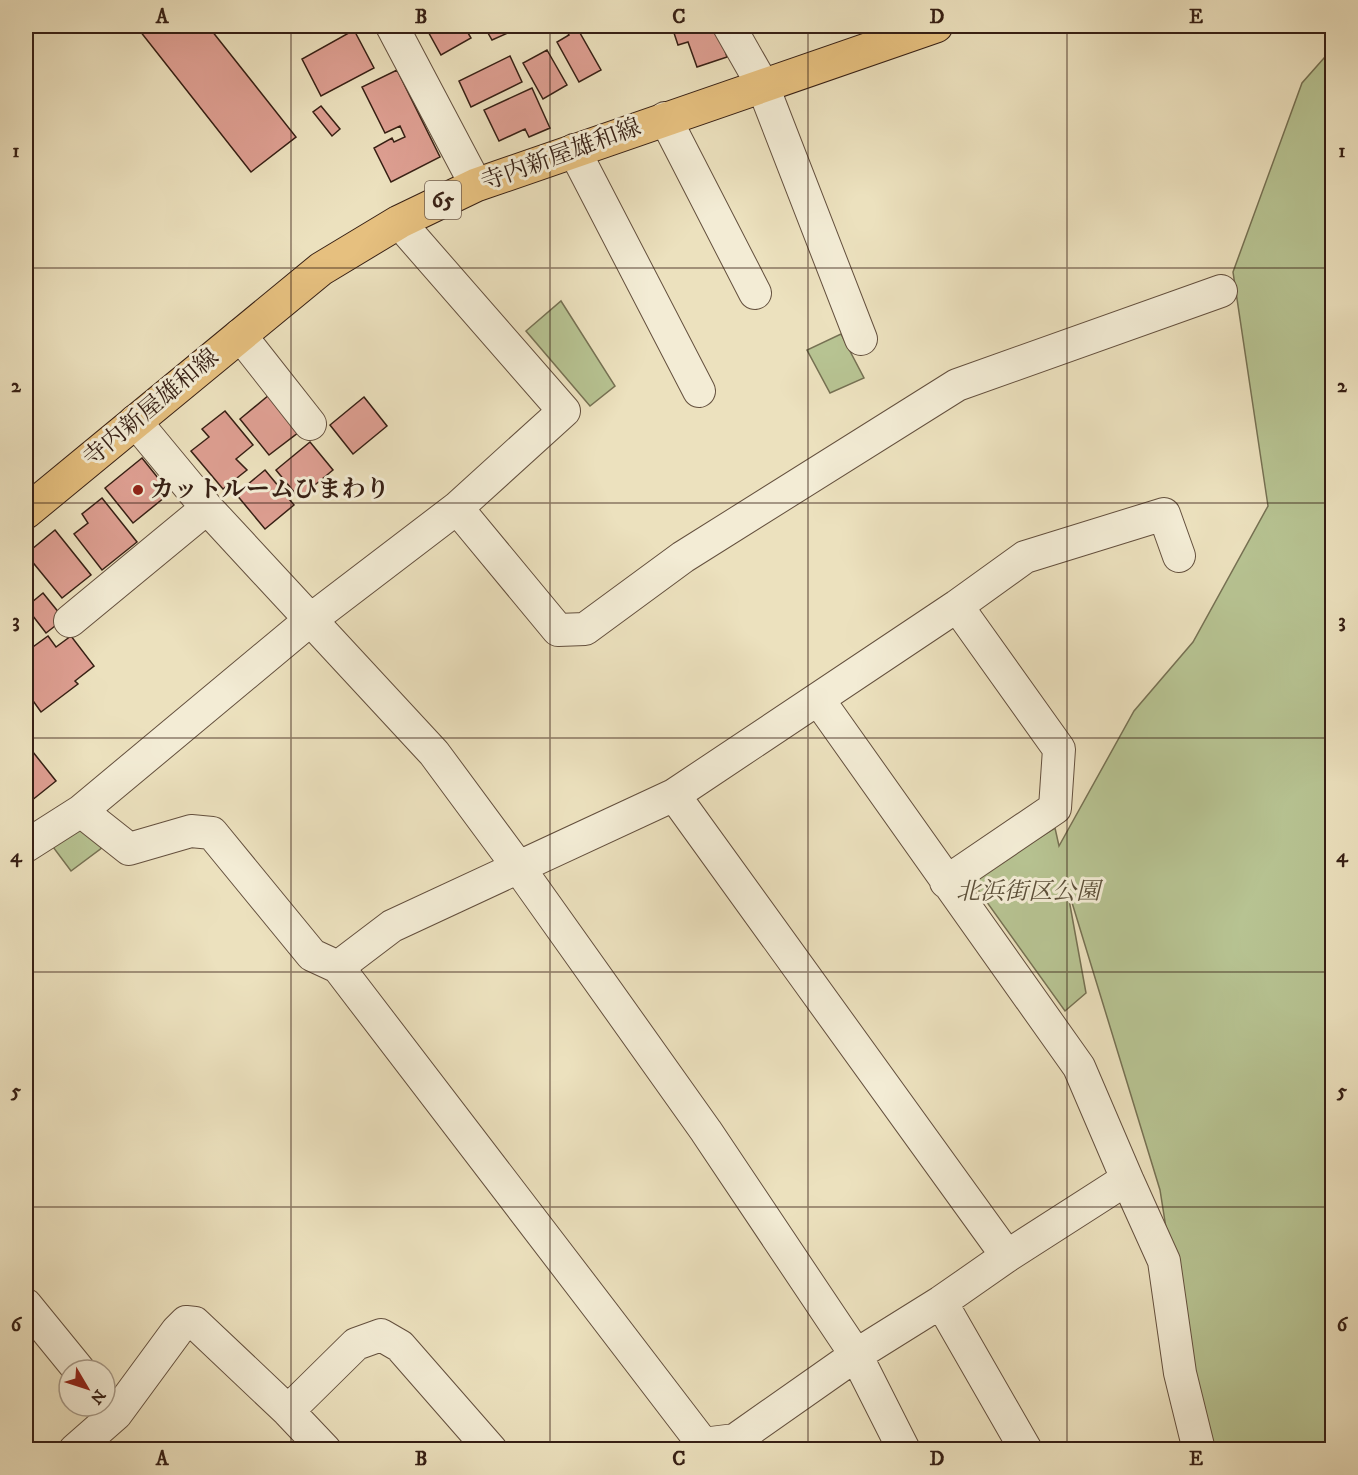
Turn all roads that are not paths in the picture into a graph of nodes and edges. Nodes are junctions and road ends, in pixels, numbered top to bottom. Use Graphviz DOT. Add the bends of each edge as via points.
graph roads {
  1 [pos="392,26"];
  2 [pos="729,26"];
  3 [pos="936,26"];
  4 [pos="762,84"];
  5 [pos="665,118"];
  6 [pos="574,150"];
  7 [pos="476,185"];
  8 [pos="399,222"];
  9 [pos="1221,291"];
  10 [pos="755,292"];
  11 [pos="240,335"];
  12 [pos="861,339"];
  13 [pos="699,392"];
  14 [pos="135,421"];
  15 [pos="310,424"];
  16 [pos="207,508"];
  17 [pos="457,508"];
  18 [pos="26,512"];
  19 [pos="1179,556"];
  20 [pos="957,606"];
  21 [pos="70,621"];
  22 [pos="309,621"];
  23 [pos="818,699"];
  24 [pos="674,795"];
  25 [pos="81,812"];
  26 [pos="26,846"];
  27 [pos="519,868"];
  28 [pos="946,882"];
  29 [pos="338,967"];
  30 [pos="1127,1179"];
  31 [pos="1006,1256"];
  32 [pos="942,1302"];
  33 [pos="26,1305"];
  34 [pos="856,1355"];
  35 [pos="69,1358"];
  36 [pos="117,1400"];
  37 [pos="288,1411"];
  38 [pos="101,1418"];
  39 [pos="738,1444"];
  40 [pos="75,1449"];
  41 [pos="325,1449"];
  42 [pos="491,1449"];
  43 [pos="904,1449"];
  44 [pos="1026,1449"];
  45 [pos="1199,1449"];
  1 -- 7 [label="street"];
  2 -- 4 [label="street"];
  3 -- 4 [label="main road, 寺内新屋雄和線 / 65"];
  4 -- 5 [label="main road, 寺内新屋雄和線 / 65"];
  4 -- 12 [label="street"];
  5 -- 6 [label="main road, 寺内新屋雄和線 / 65"];
  5 -- 10 [label="street"];
  6 -- 7 [label="main road, 寺内新屋雄和線 / 65"];
  6 -- 13 [label="street"];
  7 -- 8 [label="main road, 寺内新屋雄和線 / 65"];
  8 -- 11 [label="main road, 寺内新屋雄和線 / 65" via="321,269"];
  8 -- 17 [label="street" via="564,411"];
  9 -- 17 [label="street" via="957,385 683,557 585,630 558,630"];
  11 -- 14 [label="main road, 寺内新屋雄和線 / 65"];
  11 -- 15 [label="street"];
  14 -- 16 [label="street"];
  14 -- 18 [label="main road, 寺内新屋雄和線 / 65"];
  16 -- 21 [label="street"];
  16 -- 22 [label="street"];
  17 -- 22 [label="street"];
  19 -- 20 [label="street" via="1164,514 1025,557"];
  20 -- 23 [label="street"];
  20 -- 28 [label="street" via="1059,749 1055,808"];
  22 -- 25 [label="street"];
  22 -- 27 [label="street" via="434,753"];
  23 -- 24 [label="street"];
  23 -- 28 [label="street"];
  24 -- 27 [label="street"];
  24 -- 31 [label="street"];
  25 -- 26 [label="street"];
  25 -- 29 [label="street" via="129,849 191,831 212,833 312,955"];
  27 -- 29 [label="street" via="392,926"];
  27 -- 34 [label="street" via="706,1131"];
  28 -- 30 [label="street" via="1079,1067"];
  29 -- 39 [label="street" via="703,1444"];
  30 -- 31 [label="street"];
  30 -- 45 [label="street" via="1164,1261 1180,1373"];
  31 -- 32 [label="street"];
  32 -- 34 [label="street"];
  32 -- 44 [label="street"];
  33 -- 35 [label="street"];
  34 -- 39 [label="street"];
  34 -- 43 [label="street"];
  36 -- 37 [label="street" via="186,1322 195,1323"];
  37 -- 41 [label="street"];
  37 -- 42 [label="street" via="356,1344 381,1335 400,1346"];
  38 -- 40 [label="street"];
}
